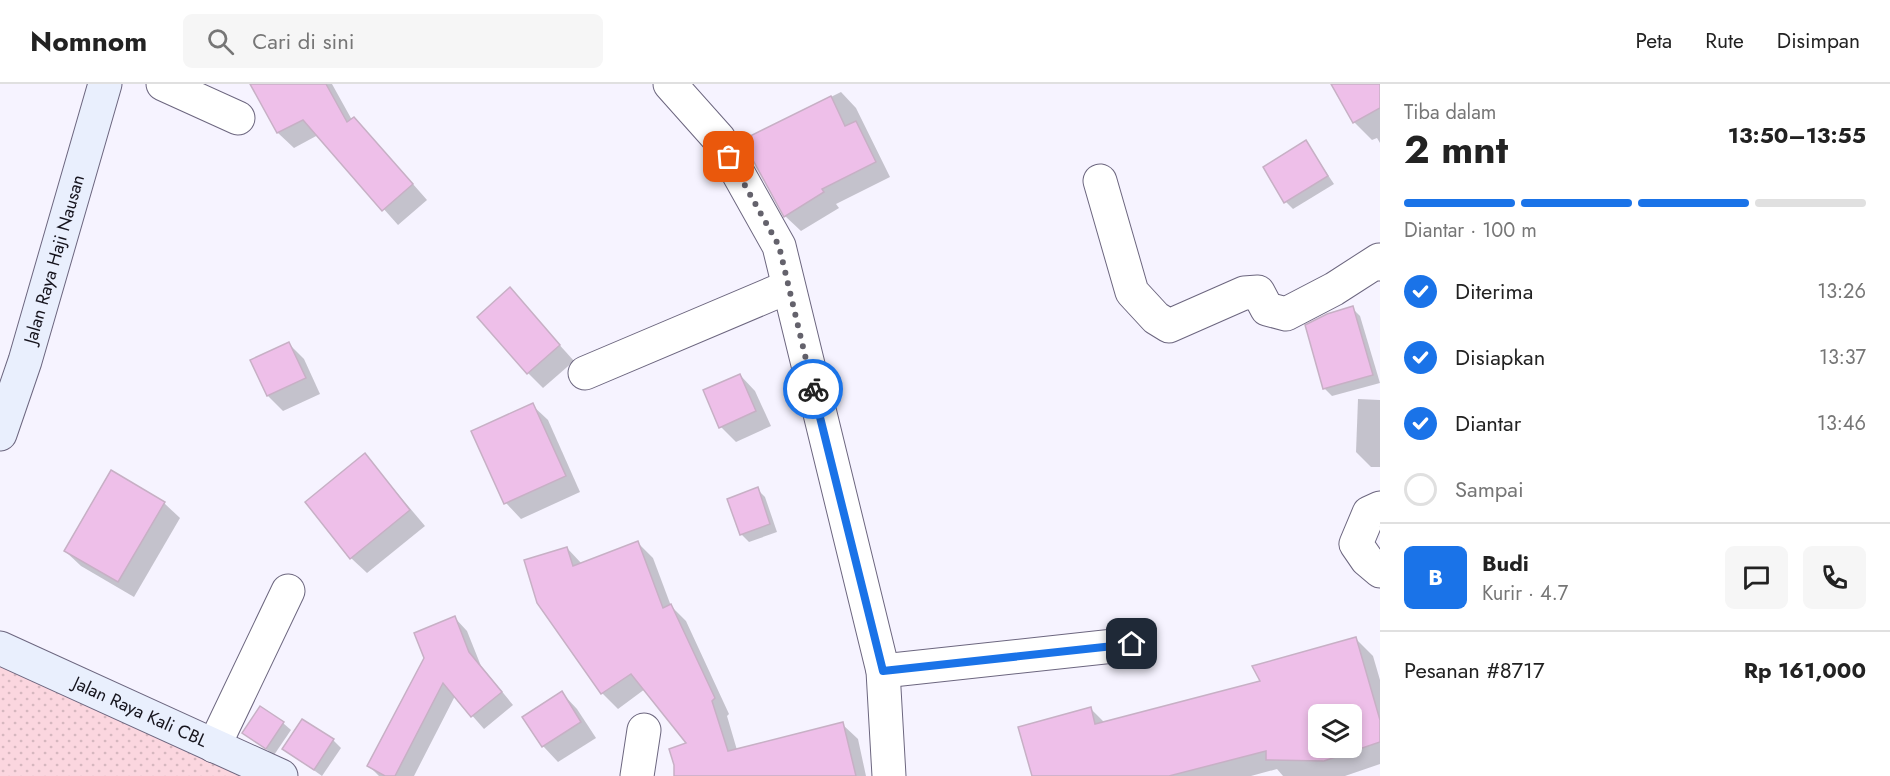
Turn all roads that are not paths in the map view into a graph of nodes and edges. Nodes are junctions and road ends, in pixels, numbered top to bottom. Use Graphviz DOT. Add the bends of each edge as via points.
graph roads {
  1 [pos="105,84"];
  2 [pos="163,84"];
  3 [pos="670,84"];
  4 [pos="238,118"];
  5 [pos="1100,181"];
  6 [pos="1380,261"];
  7 [pos="788,287"];
  8 [pos="585,373"];
  9 [pos="0,434"];
  10 [pos="1380,508"];
  11 [pos="1380,571"];
  12 [pos="288,591"];
  13 [pos="1132,644"];
  14 [pos="0,648"];
  15 [pos="883,671"];
  16 [pos="644,730"];
  17 [pos="214,746"];
  18 [pos="281,776"];
  19 [pos="637,776"];
  20 [pos="890,776"];
  1 -- 9 [label="main road, Jalan Raya Haji Nausan"];
  2 -- 4 [label="street"];
  3 -- 7 [label="street" via="719,139 779,246"];
  5 -- 6 [label="street" via="1132,292 1169,326 1244,293 1258,292 1267,309 1286,314"];
  7 -- 8 [label="street"];
  7 -- 15 [label="street"];
  10 -- 11 [label="street" via="1369,513 1356,544"];
  12 -- 17 [label="street"];
  13 -- 15 [label="street"];
  14 -- 17 [label="main road, Jalan Raya Kali CBL"];
  15 -- 20 [label="street"];
  16 -- 19 [label="street"];
  17 -- 18 [label="main road, Jalan Raya Kali CBL"];
}
